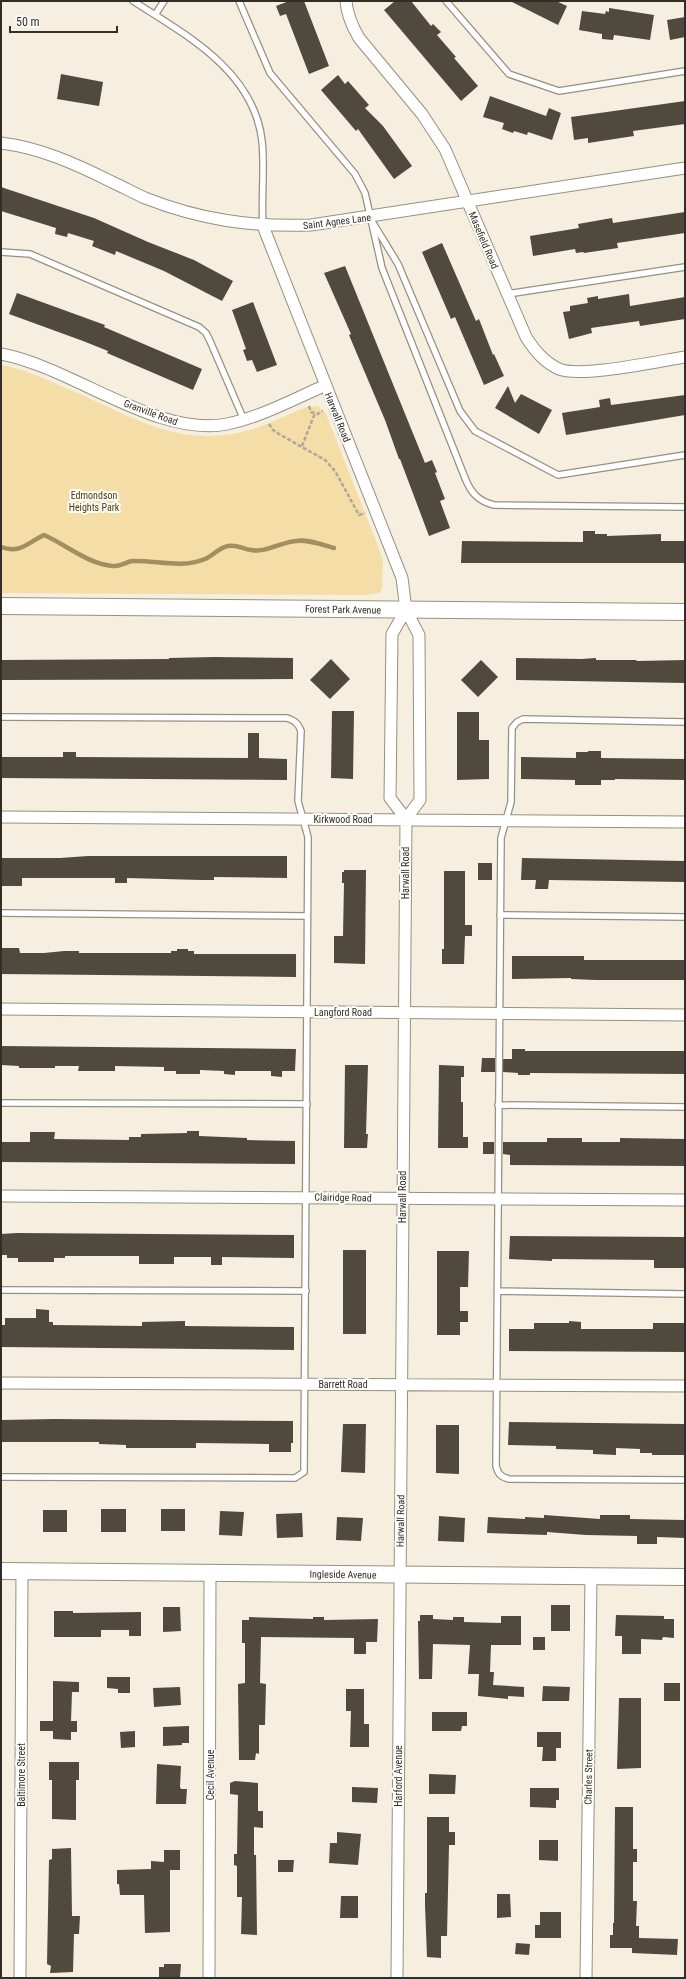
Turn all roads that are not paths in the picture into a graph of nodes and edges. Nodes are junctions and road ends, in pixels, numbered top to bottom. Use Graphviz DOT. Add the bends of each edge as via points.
graph roads {
  1 [pos="133,1"];
  2 [pos="164,1"];
  3 [pos="240,1"];
  4 [pos="346,1"];
  5 [pos="446,1"];
  6 [pos="155,15"];
  7 [pos="685,71"];
  8 [pos="1,143"];
  9 [pos="685,168"];
  10 [pos="468,202"];
  11 [pos="370,217"];
  12 [pos="263,226"];
  13 [pos="1,252"];
  14 [pos="685,267"];
  15 [pos="507,294"];
  16 [pos="1,354"];
  17 [pos="685,357"];
  18 [pos="326,385"];
  19 [pos="244,420"];
  20 [pos="685,454"];
  21 [pos="685,507"];
  22 [pos="1,606"];
  23 [pos="406,610"];
  24 [pos="685,612"];
  25 [pos="1,717"];
  26 [pos="685,722"];
  27 [pos="1,817"];
  28 [pos="406,819"];
  29 [pos="303,820"];
  30 [pos="505,821"];
  31 [pos="685,822"];
  32 [pos="1,913"];
  33 [pos="500,915"];
  34 [pos="307,916"];
  35 [pos="685,917"];
  36 [pos="1,1009"];
  37 [pos="404,1011"];
  38 [pos="308,1012"];
  39 [pos="500,1014"];
  40 [pos="685,1015"];
  41 [pos="1,1103"];
  42 [pos="307,1104"];
  43 [pos="498,1105"];
  44 [pos="685,1107"];
  45 [pos="1,1196"];
  46 [pos="307,1196"];
  47 [pos="402,1198"];
  48 [pos="499,1198"];
  49 [pos="685,1200"];
  50 [pos="1,1290"];
  51 [pos="306,1291"];
  52 [pos="498,1291"];
  53 [pos="685,1294"];
  54 [pos="1,1383"];
  55 [pos="305,1384"];
  56 [pos="402,1384"];
  57 [pos="497,1384"];
  58 [pos="685,1386"];
  59 [pos="1,1477"];
  60 [pos="685,1480"];
  61 [pos="1,1571"];
  62 [pos="22,1572"];
  63 [pos="210,1573"];
  64 [pos="400,1575"];
  65 [pos="591,1576"];
  66 [pos="685,1577"];
  67 [pos="20,1978"];
  68 [pos="209,1978"];
  69 [pos="397,1978"];
  70 [pos="586,1978"];
  1 -- 6 [label="lane"];
  2 -- 6 [label="lane"];
  3 -- 11 [label="lane" via="270,73 355,174 365,193"];
  4 -- 10 [label="street, Masefield Road" via="346,10 355,32 434,130"];
  5 -- 7 [label="lane" via="509,74 559,91"];
  6 -- 12 [label="lane" via="204,48 239,81 251,100 258,120 264,158 261,203"];
  8 -- 12 [label="street, Saint Agnes Lane" via="49,153 144,197 186,212"];
  9 -- 10 [label="street, Saint Agnes Lane"];
  10 -- 11 [label="street, Saint Agnes Lane"];
  10 -- 15 [label="street, Masefield Road"];
  11 -- 12 [label="street, Saint Agnes Lane" via="311,225"];
  11 -- 20 [label="lane" via="398,264 460,411 475,431 558,475"];
  11 -- 21 [label="lane" via="382,268 465,478 477,498 494,505"];
  12 -- 18 [label="street, Harwall Road"];
  13 -- 19 [label="lane" via="30,254 199,327 210,341"];
  14 -- 15 [label="lane"];
  15 -- 17 [label="street, Masefield Road" via="535,351 560,370 586,372"];
  16 -- 19 [label="street, Granville Road" via="42,366 165,419 206,426"];
  18 -- 19 [label="street, Granville Road"];
  18 -- 23 [label="street, Harwall Road" via="402,578"];
  22 -- 23 [label="main road, Forest Park Avenue"];
  23 -- 24 [label="main road, Forest Park Avenue"];
  23 -- 28 [label="street, Harwall Road" via="419,635 420,800"];
  23 -- 28 [label="street" via="392,634 390,798"];
  25 -- 29 [label="lane" via="287,718 299,725 301,731 298,801"];
  26 -- 30 [label="lane" via="523,719 517,722 512,728 511,802"];
  27 -- 29 [label="street, Kirkwood Road"];
  28 -- 29 [label="street, Kirkwood Road"];
  28 -- 30 [label="street, Kirkwood Road"];
  28 -- 37 [label="street, Harwall Road"];
  29 -- 34 [label="lane" via="308,837"];
  30 -- 31 [label="street, Kirkwood Road"];
  30 -- 33 [label="lane" via="501,838"];
  32 -- 34 [label="lane"];
  33 -- 35 [label="lane"];
  33 -- 39 [label="lane"];
  34 -- 38 [label="lane"];
  36 -- 38 [label="street, Langford Road"];
  37 -- 38 [label="street, Langford Road"];
  37 -- 39 [label="street, Langford Road"];
  37 -- 47 [label="street, Harwall Road"];
  38 -- 42 [label="lane"];
  39 -- 40 [label="street, Langford Road"];
  39 -- 43 [label="lane"];
  41 -- 42 [label="lane"];
  42 -- 46 [label="lane"];
  43 -- 44 [label="lane"];
  43 -- 48 [label="lane"];
  45 -- 46 [label="street, Clairidge Road"];
  46 -- 47 [label="street, Clairidge Road"];
  46 -- 51 [label="lane"];
  47 -- 48 [label="street, Clairidge Road"];
  47 -- 56 [label="street, Harwall Road"];
  48 -- 49 [label="street, Clairidge Road"];
  48 -- 52 [label="lane"];
  50 -- 51 [label="lane"];
  51 -- 55 [label="lane"];
  52 -- 53 [label="lane"];
  52 -- 57 [label="lane"];
  54 -- 55 [label="street, Barrett Road"];
  55 -- 56 [label="street, Barrett Road"];
  55 -- 59 [label="lane" via="305,1466 304,1472 295,1478"];
  56 -- 57 [label="street, Barrett Road"];
  56 -- 64 [label="street, Harwall Road"];
  57 -- 58 [label="street, Barrett Road"];
  57 -- 60 [label="lane" via="496,1466 502,1477"];
  61 -- 62 [label="main road, Ingleside Avenue"];
  62 -- 63 [label="main road, Ingleside Avenue"];
  62 -- 67 [label="street, Baltimore Street"];
  63 -- 64 [label="main road, Ingleside Avenue"];
  63 -- 68 [label="street, Cecil Avenue"];
  64 -- 65 [label="main road, Ingleside Avenue"];
  64 -- 69 [label="street, Harford Avenue"];
  65 -- 66 [label="main road, Ingleside Avenue"];
  65 -- 70 [label="street, Charles Street"];
}
